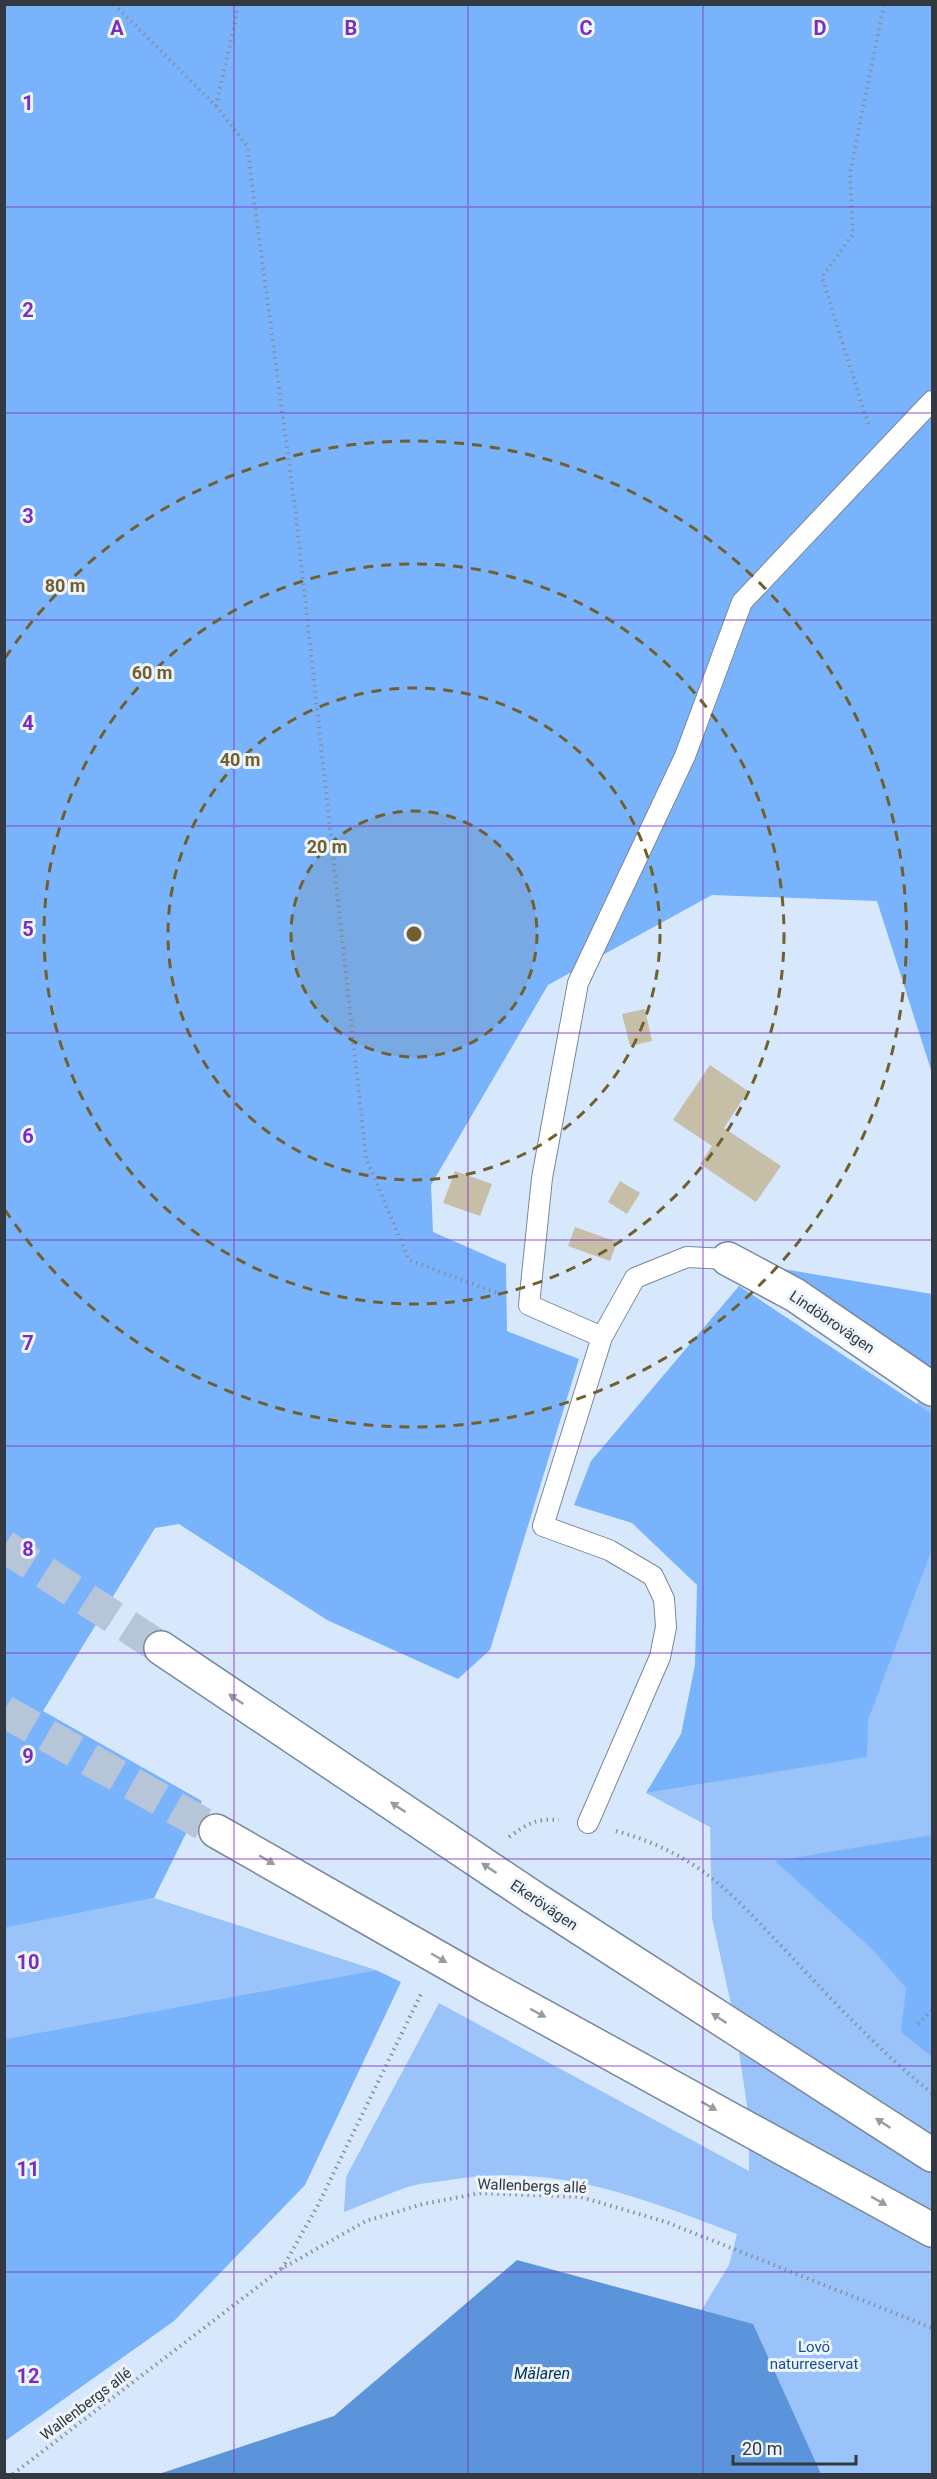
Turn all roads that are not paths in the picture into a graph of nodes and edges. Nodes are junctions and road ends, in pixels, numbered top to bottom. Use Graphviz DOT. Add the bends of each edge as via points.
graph roads {
  1 [pos="933,401"];
  2 [pos="728,1259"];
  3 [pos="602,1337"];
  4 [pos="933,1389"];
  5 [pos="161,1648"];
  6 [pos="588,1823"];
  7 [pos="216,1831"];
  8 [pos="933,2155"];
  9 [pos="933,2230"];
  1 -- 3 [label="lane" via="742,602 685,756 578,983 542,1178 529,1305"];
  2 -- 3 [label="lane" via="687,1257 635,1278"];
  2 -- 4 [label="main road, Lindöbrovägen" via="795,1295"];
  3 -- 6 [label="lane" via="543,1526 609,1550 653,1576 664,1599 666,1628 660,1657"];
  8 -- 5 [label="main road, Ekerövägen, one-way, bridge" via="532,1896"];
  7 -- 9 [label="main road, one-way, bridge" via="486,1985"];
}
